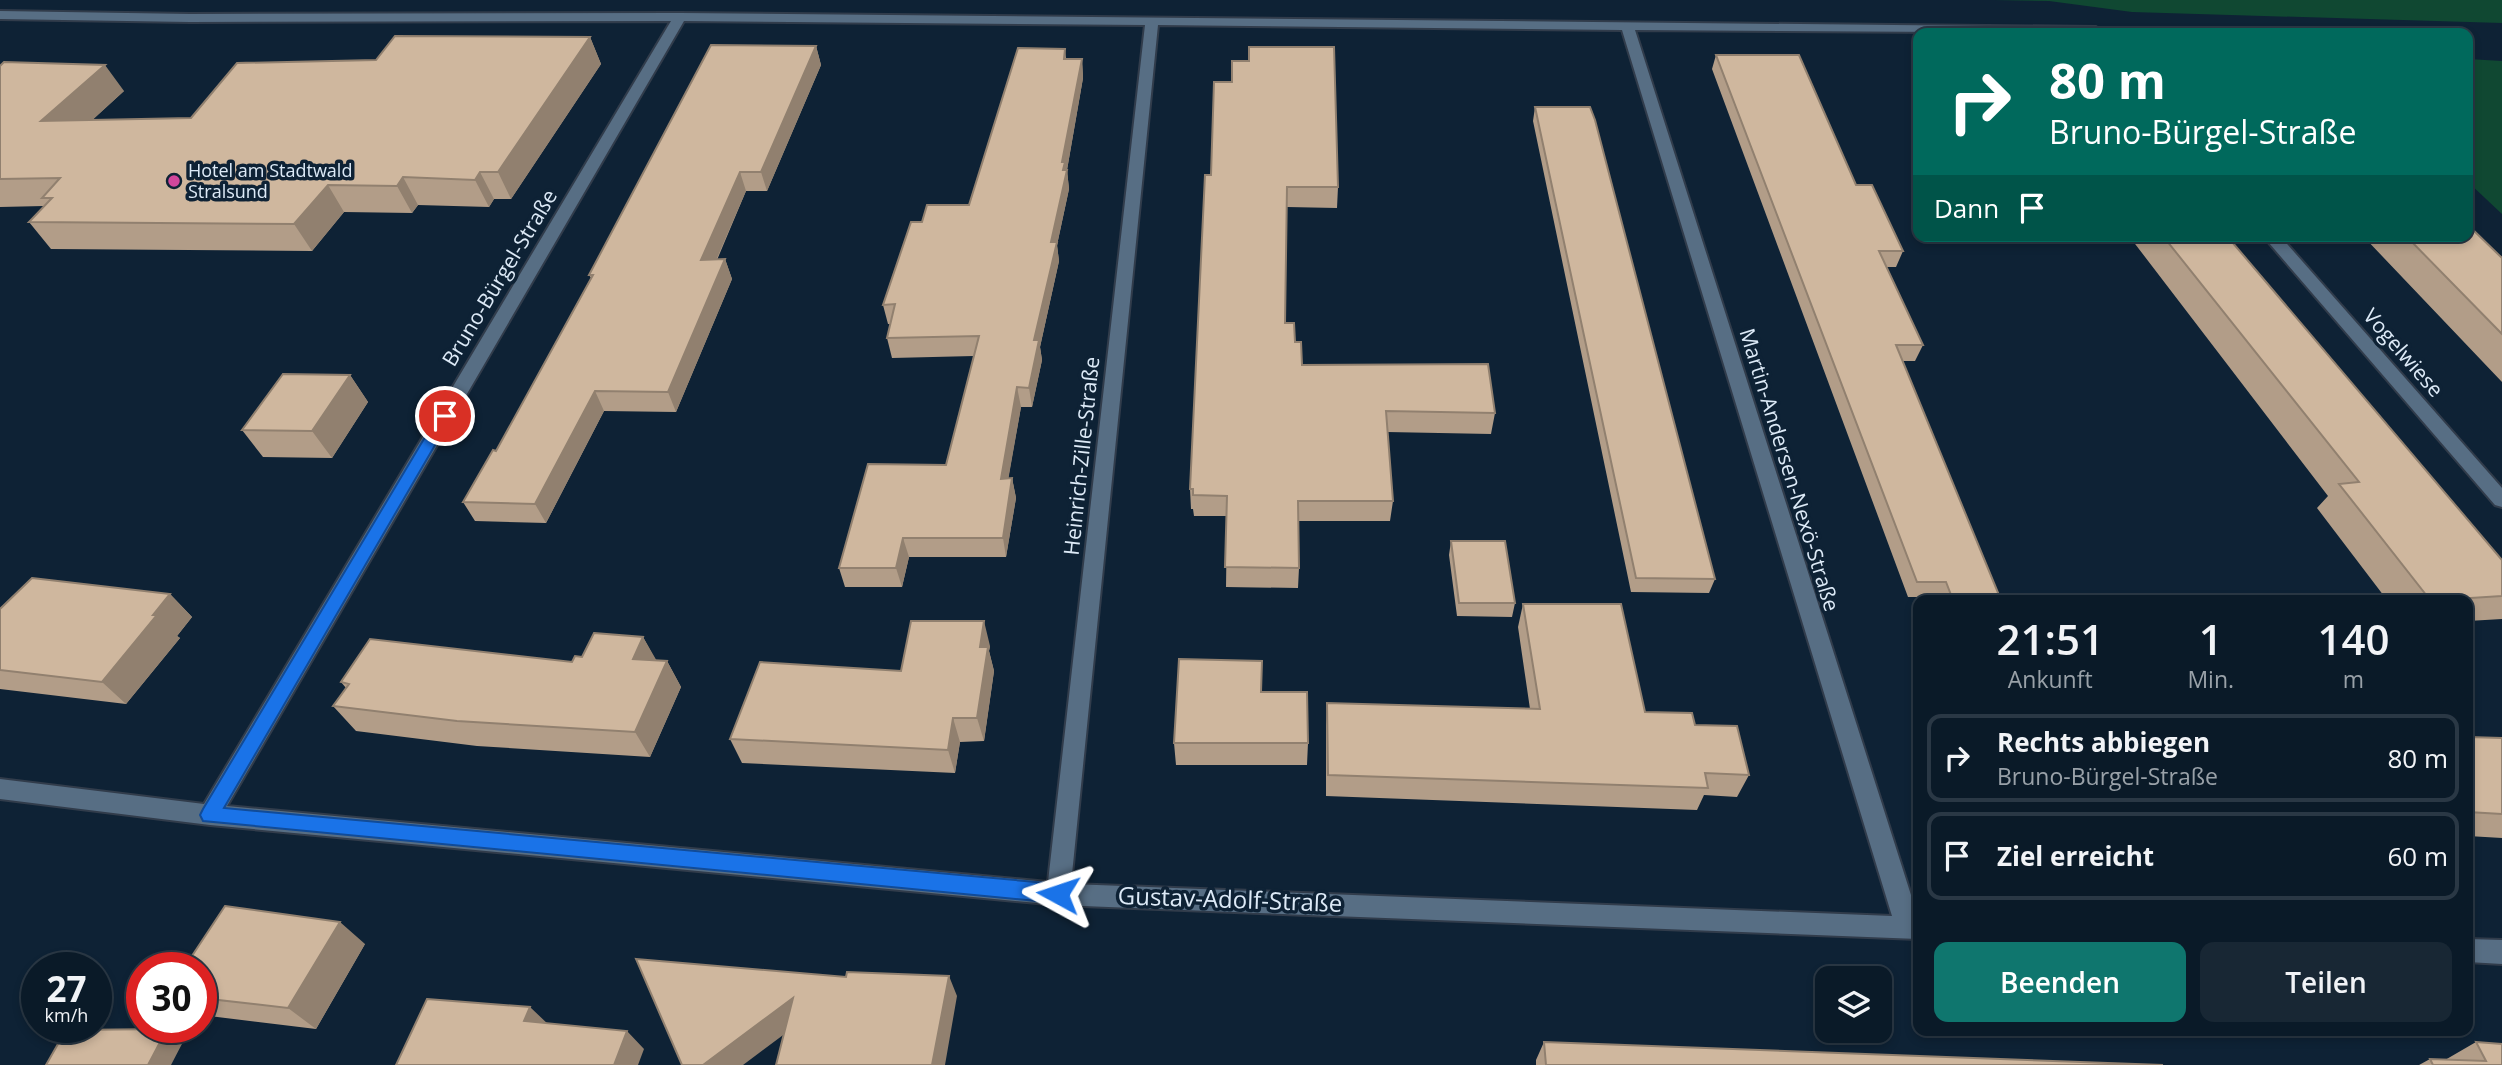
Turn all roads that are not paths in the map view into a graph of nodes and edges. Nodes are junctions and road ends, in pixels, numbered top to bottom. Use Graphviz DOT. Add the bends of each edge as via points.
graph roads {
  1 [pos="0,15"];
  2 [pos="680,17"];
  3 [pos="1152,23"];
  4 [pos="1627,26"];
  5 [pos="1913,30"];
  6 [pos="2276,242"];
  7 [pos="2502,500"];
  8 [pos="0,789"];
  9 [pos="210,815"];
  10 [pos="1058,894"];
  11 [pos="1913,928"];
  12 [pos="2473,951"];
  13 [pos="2502,952"];
  1 -- 2 [label="street"];
  2 -- 3 [label="street"];
  2 -- 9 [label="street, Bruno-Bürgel-Straße"];
  3 -- 4 [label="street"];
  3 -- 10 [label="street, Heinrich-Zille-Straße"];
  4 -- 5 [label="street"];
  4 -- 11 [label="street, Martin-Andersen-Nexö-Straße"];
  6 -- 7 [label="street, Vogelwiese"];
  8 -- 9 [label="street, Gustav-Adolf-Straße"];
  9 -- 10 [label="street, Gustav-Adolf-Straße"];
  10 -- 11 [label="street, Gustav-Adolf-Straße"];
  12 -- 13 [label="street"];
}
